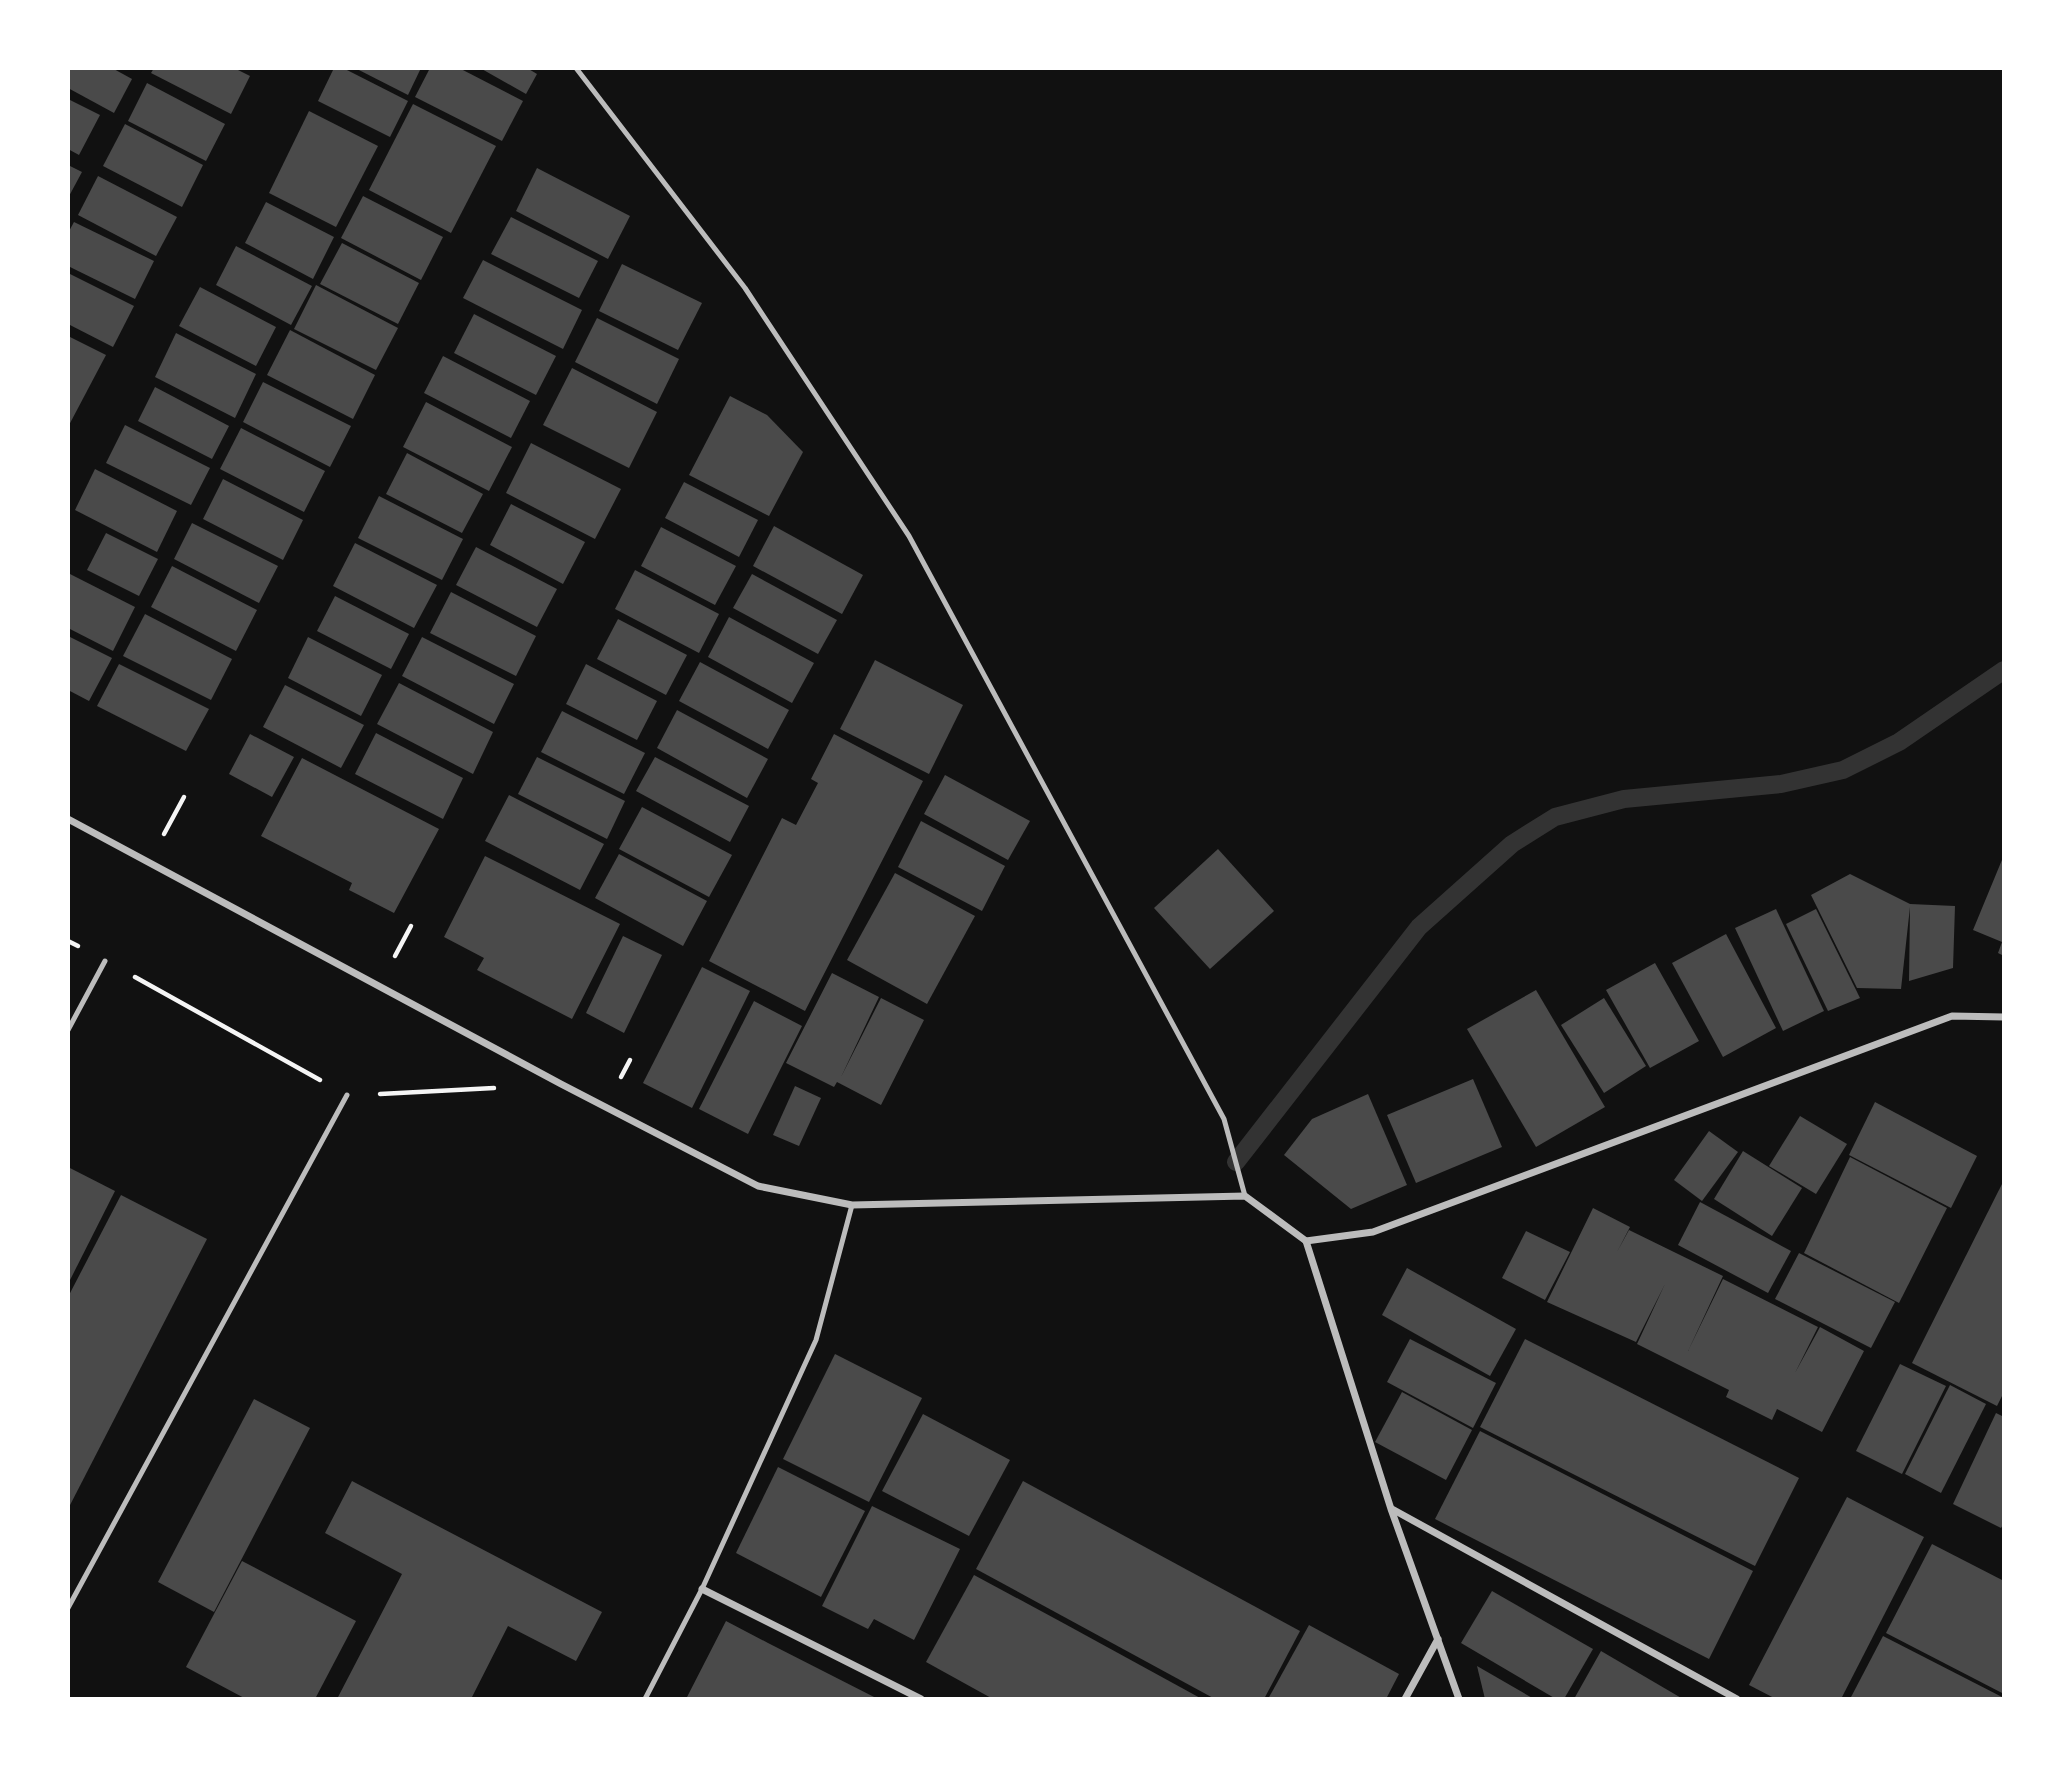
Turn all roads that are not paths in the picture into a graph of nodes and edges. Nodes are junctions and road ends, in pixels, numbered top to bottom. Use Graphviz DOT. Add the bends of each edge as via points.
graph roads {
  1 [pos="576,68"];
  2 [pos="68,819"];
  3 [pos="105,961"];
  4 [pos="2004,1017"];
  5 [pos="68,1030"];
  6 [pos="347,1096"];
  7 [pos="1245,1196"];
  8 [pos="852,1205"];
  9 [pos="1306,1241"];
  10 [pos="1391,1509"];
  11 [pos="702,1589"];
  12 [pos="68,1608"];
  13 [pos="1438,1639"];
  14 [pos="645,1699"];
  15 [pos="921,1699"];
  16 [pos="1405,1699"];
  17 [pos="1459,1699"];
  18 [pos="1737,1699"];
  1 -- 7 [label="lane" via="745,288 909,536 1224,1119"];
  2 -- 8 [label="street" via="758,1186"];
  3 -- 5 [label="lane"];
  4 -- 9 [label="street" via="1952,1016 1373,1232"];
  6 -- 12 [label="lane"];
  7 -- 8 [label="street"];
  7 -- 9 [label="street"];
  8 -- 11 [label="lane" via="816,1340"];
  9 -- 10 [label="street"];
  10 -- 13 [label="street"];
  10 -- 18 [label="street"];
  11 -- 14 [label="lane"];
  11 -- 15 [label="street"];
  13 -- 16 [label="street"];
  13 -- 17 [label="street"];
}
